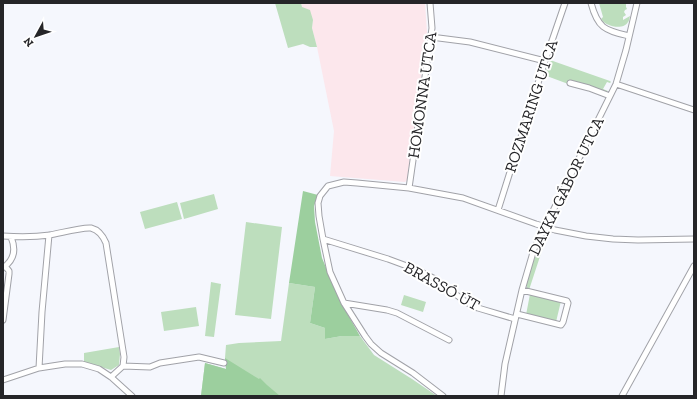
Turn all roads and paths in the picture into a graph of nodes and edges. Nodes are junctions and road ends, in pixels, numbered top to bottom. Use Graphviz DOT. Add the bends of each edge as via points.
graph roads {
  1 [pos="430,3"];
  2 [pos="565,3"];
  3 [pos="591,3"];
  4 [pos="637,3"];
  5 [pos="629,36"];
  6 [pos="431,37"];
  7 [pos="545,61"];
  8 [pos="570,83"];
  9 [pos="616,84"];
  10 [pos="610,96"];
  11 [pos="694,110"];
  12 [pos="409,188"];
  13 [pos="498,210"];
  14 [pos="544,227"];
  15 [pos="49,235"];
  16 [pos="3,236"];
  17 [pos="11,237"];
  18 [pos="322,239"];
  19 [pos="694,239"];
  20 [pos="694,266"];
  21 [pos="4,267"];
  22 [pos="522,290"];
  23 [pos="344,303"];
  24 [pos="516,316"];
  25 [pos="3,320"];
  26 [pos="449,340"];
  27 [pos="224,363"];
  28 [pos="123,366"];
  29 [pos="39,368"];
  30 [pos="110,377"];
  31 [pos="3,380"];
  32 [pos="132,396"];
  33 [pos="442,396"];
  34 [pos="501,396"];
  35 [pos="622,396"];
  1 -- 6 [label="street, HOMONNA UTCA"];
  2 -- 7 [label="street, ROZMARING UTCA"];
  3 -- 5 [label="street" via="599,23 606,29"];
  4 -- 5 [label="street, DAYKA GÁBOR UTCA"];
  5 -- 9 [label="street, DAYKA GÁBOR UTCA"];
  6 -- 7 [label="street" via="470,42"];
  6 -- 12 [label="street, HOMONNA UTCA"];
  7 -- 13 [label="street, ROZMARING UTCA"];
  8 -- 10 [label="street"];
  9 -- 10 [label="street, DAYKA GÁBOR UTCA"];
  9 -- 11 [label="street"];
  10 -- 14 [label="street, DAYKA GÁBOR UTCA"];
  12 -- 13 [label="street" via="463,198"];
  12 -- 18 [label="street" via="344,182 328,186 318,203"];
  13 -- 14 [label="street"];
  14 -- 19 [label="street" via="613,239"];
  14 -- 22 [label="street, DAYKA GÁBOR UTCA" via="534,249"];
  15 -- 17 [label="street"];
  15 -- 28 [label="street" via="91,228 102,235 106,243 124,354"];
  15 -- 29 [label="street"];
  16 -- 17 [label="street"];
  17 -- 21 [label="street" via="15,249 12,258"];
  18 -- 23 [label="street" via="330,272"];
  18 -- 24 [label="street, BRASSÓ ÚT" via="415,269 435,279 478,308"];
  20 -- 35 [label="street"];
  21 -- 25 [label="street" via="8,269 9,274"];
  22 -- 24 [label="street, DAYKA GÁBOR UTCA"];
  22 -- 24 [label="street, BRASSÓ ÚT" via="568,303 561,325"];
  23 -- 26 [label="street" via="396,313"];
  23 -- 33 [label="street" via="376,349"];
  24 -- 34 [label="street, DAYKA GÁBOR UTCA"];
  27 -- 28 [label="street" via="199,357 150,367"];
  28 -- 30 [label="street"];
  29 -- 30 [label="street" via="82,364 99,369"];
  29 -- 31 [label="street"];
  30 -- 32 [label="street"];
}
